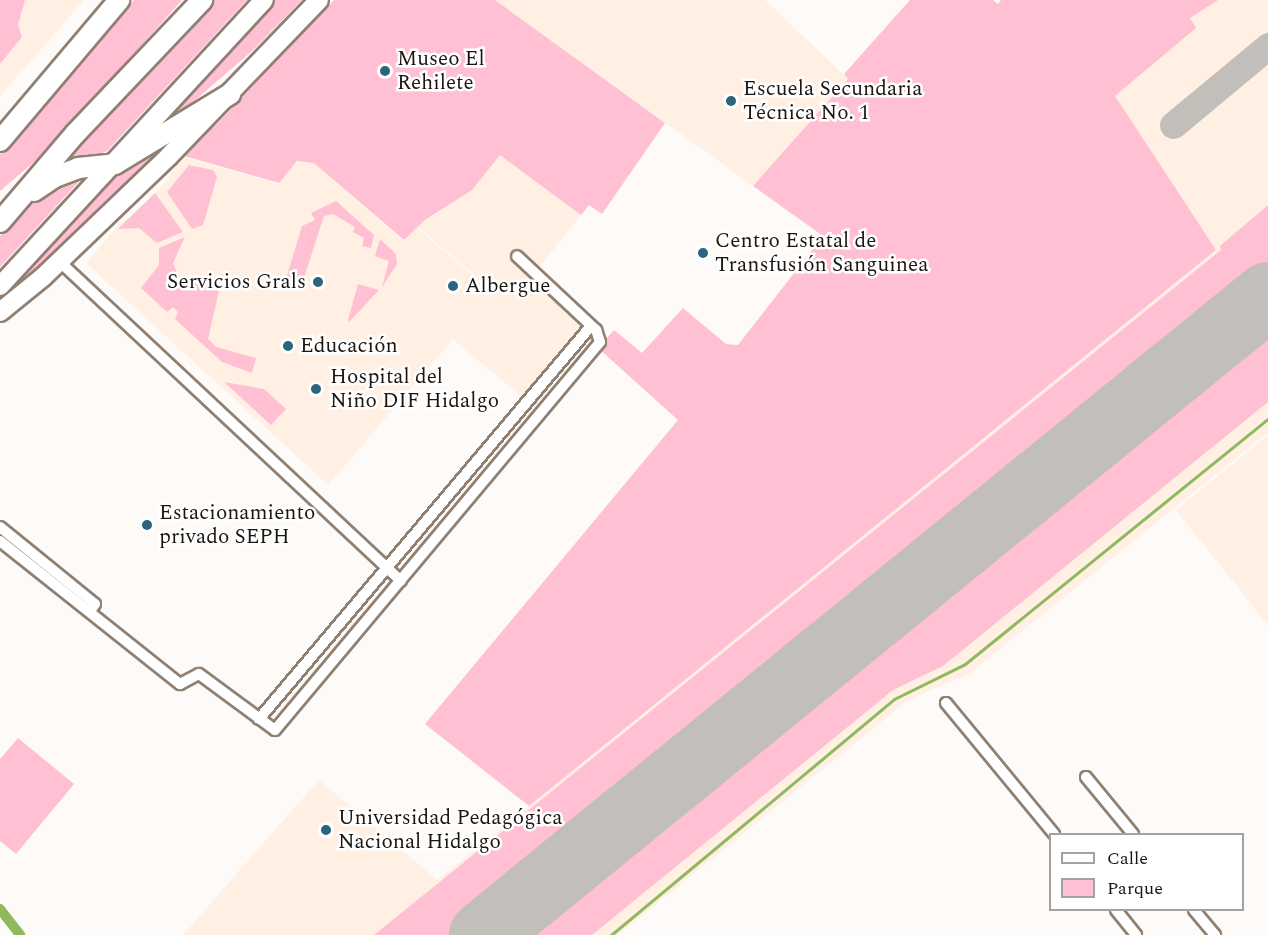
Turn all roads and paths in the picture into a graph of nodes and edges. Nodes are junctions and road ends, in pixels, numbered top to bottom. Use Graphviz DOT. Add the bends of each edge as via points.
graph roads {
  1 [pos="118,0"];
  2 [pos="202,0"];
  3 [pos="264,0"];
  4 [pos="320,0"];
  5 [pos="230,94"];
  6 [pos="0,141"];
  7 [pos="116,164"];
  8 [pos="0,222"];
  9 [pos="0,229"];
  10 [pos="517,256"];
  11 [pos="58,261"];
  12 [pos="0,286"];
  13 [pos="0,312"];
  14 [pos="591,326"];
  15 [pos="461,482"];
  16 [pos="473,494"];
  17 [pos="0,527"];
  18 [pos="0,541"];
  19 [pos="389,569"];
  20 [pos="401,580"];
  21 [pos="92,608"];
  22 [pos="946,703"];
  23 [pos="259,719"];
  24 [pos="1086,777"];
  25 [pos="1053,833"];
  26 [pos="1132,833"];
  27 [pos="1118,911"];
  28 [pos="1196,911"];
  29 [pos="1136,935"];
  30 [pos="1215,935"];
  1 -- 6 [label="highway"];
  2 -- 8 [label="highway" via="75,134"];
  3 -- 7 [label="main road"];
  4 -- 5 [label="main road"];
  5 -- 7 [label="highway"];
  5 -- 11 [label="main road"];
  7 -- 9 [label="highway" via="78,168 55,177 37,189"];
  7 -- 12 [label="main road"];
  10 -- 14 [label="street"];
  11 -- 13 [label="main road"];
  11 -- 19 [label="street"];
  14 -- 15 [label="street"];
  14 -- 16 [label="street" via="600,342"];
  15 -- 16 [label="street"];
  15 -- 19 [label="street"];
  16 -- 20 [label="street"];
  17 -- 21 [label="street"];
  18 -- 21 [label="street"];
  19 -- 20 [label="street"];
  19 -- 23 [label="street"];
  20 -- 23 [label="street" via="275,730"];
  21 -- 23 [label="street" via="180,684 199,674"];
  22 -- 25 [label="street"];
  24 -- 26 [label="street"];
  27 -- 29 [label="street"];
  28 -- 30 [label="street"];
}
